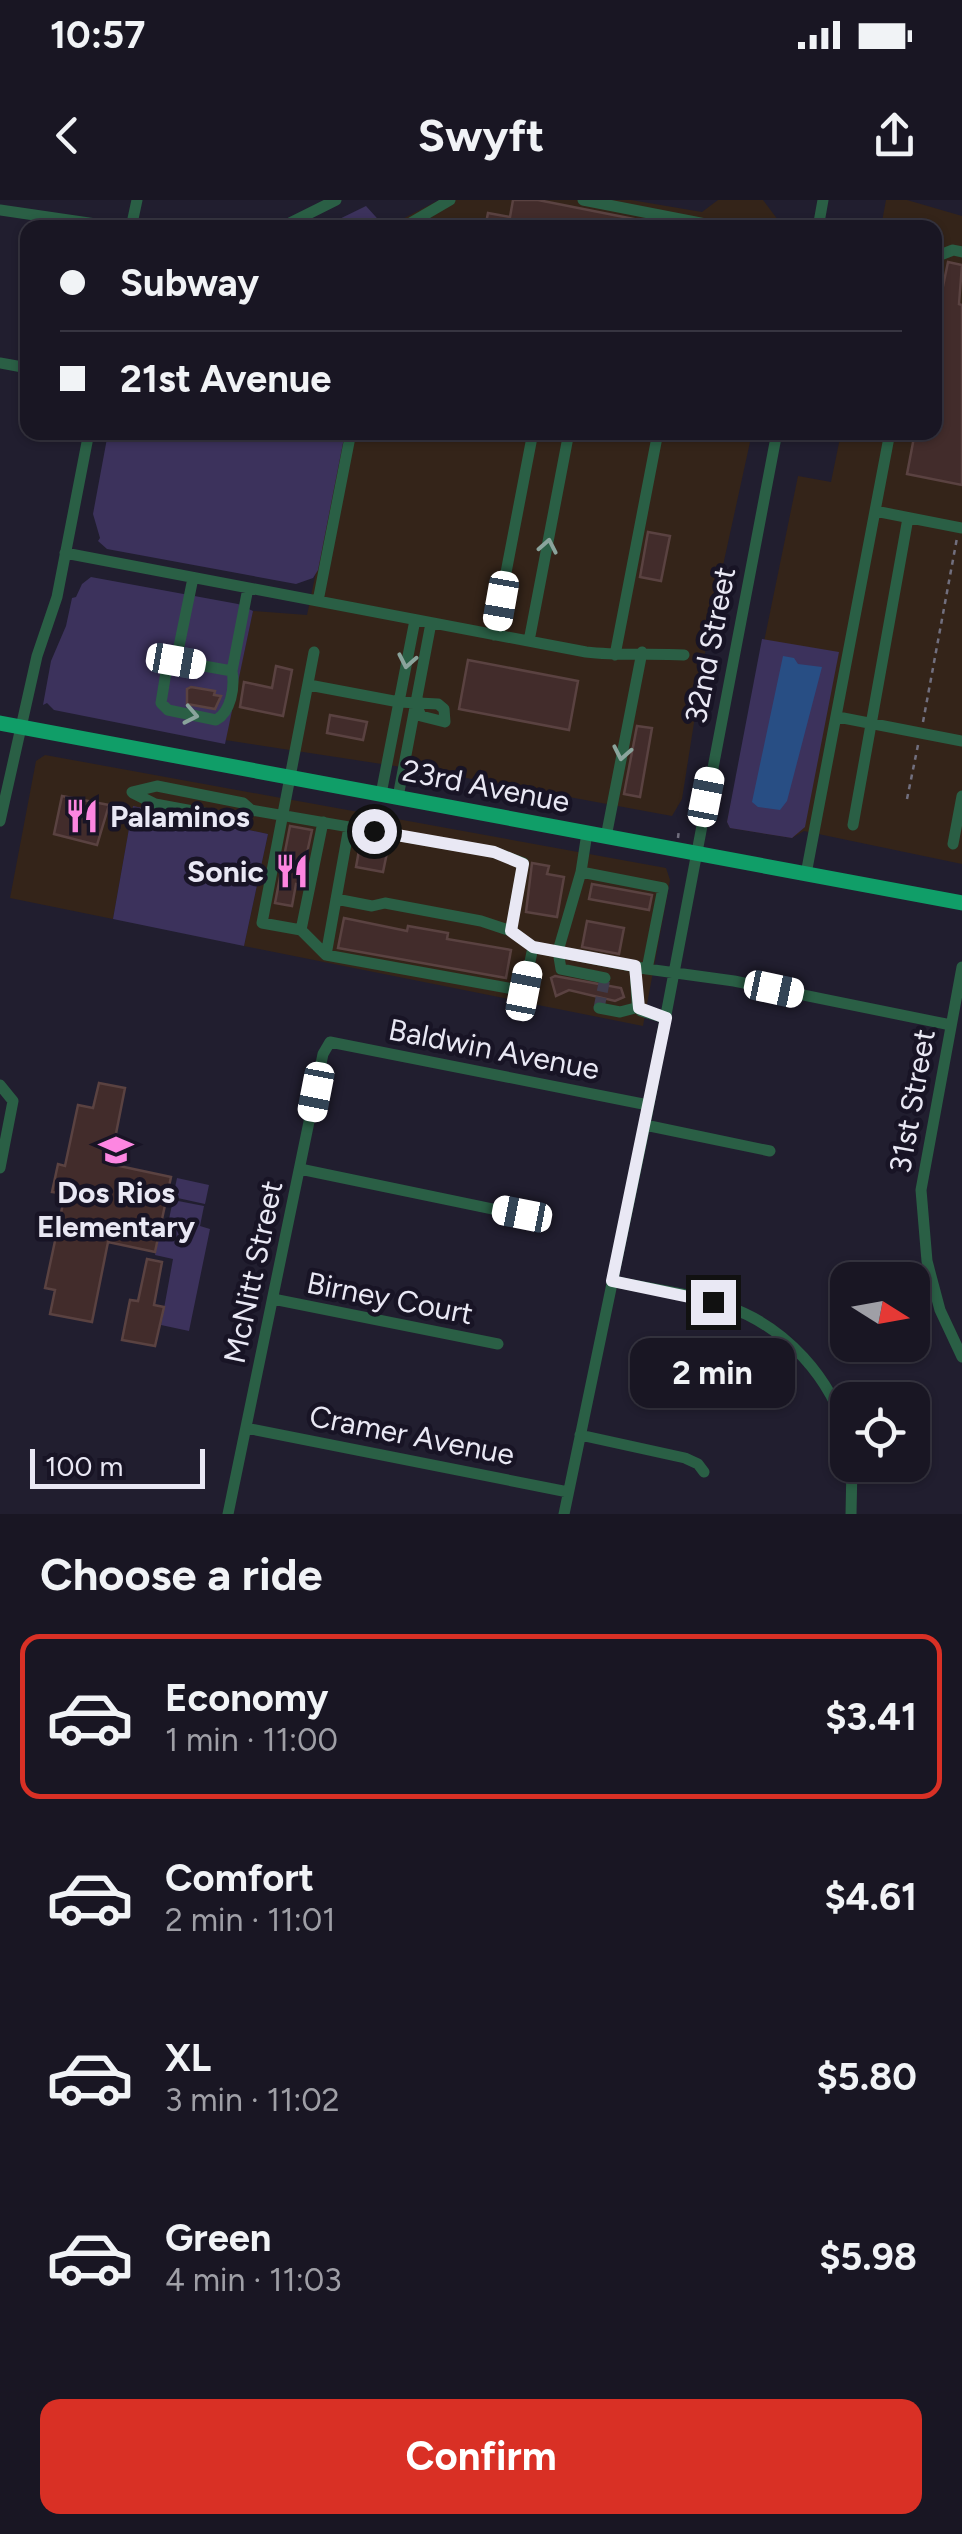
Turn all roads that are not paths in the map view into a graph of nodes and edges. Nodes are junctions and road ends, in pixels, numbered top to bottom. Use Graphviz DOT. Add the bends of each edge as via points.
graph roads {
  1 [pos="336,200"];
  2 [pos="450,200"];
  3 [pos="583,200"];
  4 [pos="0,210"];
  5 [pos="68,220"];
  6 [pos="296,220"];
  7 [pos="416,220"];
  8 [pos="685,220"];
  9 [pos="87,440"];
  10 [pos="350,440"];
  11 [pos="531,440"];
  12 [pos="567,440"];
  13 [pos="656,440"];
  14 [pos="775,440"];
  15 [pos="888,440"];
  16 [pos="875,511"];
  17 [pos="908,518"];
  18 [pos="960,527"];
  19 [pos="65,553"];
  20 [pos="193,578"];
  21 [pos="248,588"];
  22 [pos="318,601"];
  23 [pos="415,620"];
  24 [pos="431,623"];
  25 [pos="494,635"];
  26 [pos="529,642"];
  27 [pos="314,652"];
  28 [pos="642,652"];
  29 [pos="684,655"];
  30 [pos="615,656"];
  31 [pos="176,661"];
  32 [pos="232,671"];
  33 [pos="309,685"];
  34 [pos="399,702"];
  35 [pos="416,704"];
  36 [pos="838,716"];
  37 [pos="0,722"];
  38 [pos="871,723"];
  39 [pos="20,726"];
  40 [pos="962,740"];
  41 [pos="292,778"];
  42 [pos="381,794"];
  43 [pos="962,796"];
  44 [pos="398,798"];
  45 [pos="251,810"];
  46 [pos="284,816"];
  47 [pos="0,821"];
  48 [pos="323,822"];
  49 [pos="853,825"];
  50 [pos="349,827"];
  51 [pos="588,833"];
  52 [pos="606,836"];
  53 [pos="953,844"];
  54 [pos="695,853"];
  55 [pos="581,872"];
  56 [pos="806,874"];
  57 [pos="336,899"];
  58 [pos="962,904"];
  59 [pos="301,930"];
  60 [pos="511,931"];
  61 [pos="533,947"];
  62 [pos="558,951"];
  63 [pos="326,955"];
  64 [pos="962,967"];
  65 [pos="641,968"];
  66 [pos="674,972"];
  67 [pos="604,978"];
  68 [pos="599,1008"];
  69 [pos="639,1008"];
  70 [pos="666,1018"];
  71 [pos="951,1026"];
  72 [pos="330,1042"];
  73 [pos="0,1085"];
  74 [pos="648,1105"];
  75 [pos="644,1125"];
  76 [pos="770,1150"];
  77 [pos="0,1168"];
  78 [pos="300,1169"];
  79 [pos="522,1214"];
  80 [pos="612,1281"];
  81 [pos="273,1299"];
  82 [pos="498,1344"];
  83 [pos="962,1357"];
  84 [pos="830,1395"];
  85 [pos="246,1428"];
  86 [pos="580,1435"];
  87 [pos="704,1472"];
  88 [pos="852,1482"];
  89 [pos="568,1492"];
  90 [pos="228,1514"];
  91 [pos="564,1514"];
  92 [pos="851,1514"];
  1 -- 6 [label="street"];
  2 -- 7 [label="street"];
  3 -- 8 [label="street"];
  4 -- 5 [label="street"];
  9 -- 19 [label="street"];
  10 -- 22 [label="street"];
  11 -- 25 [label="street"];
  26 -- 12 [label="street, one-way"];
  13 -- 30 [label="street"];
  14 -- 54 [label="street, 32nd Street"];
  15 -- 16 [label="street"];
  16 -- 17 [label="street"];
  16 -- 36 [label="street"];
  17 -- 18 [label="street"];
  17 -- 38 [label="street"];
  19 -- 20 [label="street"];
  19 -- 39 [label="street"];
  20 -- 21 [label="street"];
  20 -- 31 [label="street"];
  21 -- 22 [label="street"];
  21 -- 32 [label="street"];
  22 -- 23 [label="street"];
  23 -- 24 [label="street"];
  23 -- 34 [label="street, one-way"];
  24 -- 25 [label="street"];
  24 -- 35 [label="street"];
  25 -- 26 [label="street"];
  26 -- 30 [label="street"];
  27 -- 33 [label="street"];
  28 -- 29 [label="street"];
  28 -- 30 [label="street"];
  28 -- 52 [label="street, one-way"];
  31 -- 32 [label="street"];
  31 -- 32 [label="street, one-way" via="167,666 164,708 216,720 228,709"];
  33 -- 34 [label="street"];
  33 -- 41 [label="street"];
  34 -- 35 [label="street"];
  34 -- 42 [label="street"];
  35 -- 44 [label="street"];
  36 -- 38 [label="street"];
  36 -- 56 [label="street"];
  37 -- 39 [label="main road, 23rd Avenue"];
  38 -- 40 [label="street"];
  38 -- 49 [label="street"];
  39 -- 41 [label="main road, 23rd Avenue"];
  39 -- 47 [label="street"];
  41 -- 42 [label="main road, 23rd Avenue"];
  41 -- 46 [label="street"];
  42 -- 44 [label="main road, 23rd Avenue"];
  43 -- 53 [label="street"];
  44 -- 51 [label="main road, 23rd Avenue"];
  45 -- 45 [label="street" via="243,802 157,786 132,792 155,804 236,820"];
  45 -- 46 [label="street"];
  46 -- 48 [label="street"];
  46 -- 59 [label="street" via="262,922"];
  48 -- 50 [label="street"];
  48 -- 59 [label="street"];
  50 -- 57 [label="street"];
  50 -- 60 [label="street" via="494,852 523,864"];
  51 -- 52 [label="main road, 23rd Avenue"];
  51 -- 55 [label="street"];
  52 -- 54 [label="main road, 23rd Avenue"];
  54 -- 56 [label="main road, 23rd Avenue"];
  54 -- 66 [label="street, 32nd Street"];
  55 -- 62 [label="street"];
  55 -- 65 [label="street" via="663,888"];
  56 -- 58 [label="main road, 23rd Avenue"];
  57 -- 60 [label="street"];
  57 -- 63 [label="street"];
  59 -- 63 [label="street"];
  60 -- 61 [label="street"];
  61 -- 62 [label="street"];
  61 -- 63 [label="street" via="524,991"];
  62 -- 65 [label="street"];
  62 -- 67 [label="street" via="561,969"];
  64 -- 71 [label="street, 31st Street"];
  65 -- 66 [label="street"];
  65 -- 69 [label="street"];
  66 -- 70 [label="street, 32nd Street"];
  66 -- 71 [label="street"];
  68 -- 69 [label="street"];
  69 -- 70 [label="street"];
  70 -- 74 [label="street, 32nd Street"];
  71 -- 83 [label="street, 31st Street" via="922,1168 921,1217 940,1310"];
  72 -- 74 [label="street, Baldwin Avenue"];
  72 -- 78 [label="street, McNitt Street"];
  73 -- 77 [label="street" via="13,1101"];
  74 -- 75 [label="street, 32nd Street"];
  75 -- 76 [label="street"];
  75 -- 80 [label="street, 32nd Street"];
  78 -- 79 [label="street"];
  78 -- 81 [label="street, McNitt Street"];
  80 -- 84 [label="street" via="718,1303 769,1329 816,1370"];
  80 -- 86 [label="street, 32nd Street"];
  81 -- 82 [label="street, Birney Court"];
  81 -- 85 [label="street, McNitt Street"];
  85 -- 89 [label="street, Cramer Avenue"];
  85 -- 90 [label="street, McNitt Street"];
  86 -- 87 [label="street" via="684,1458"];
  86 -- 89 [label="street, 32nd Street"];
  88 -- 92 [label="street"];
  89 -- 91 [label="street, 32nd Street"];
}
